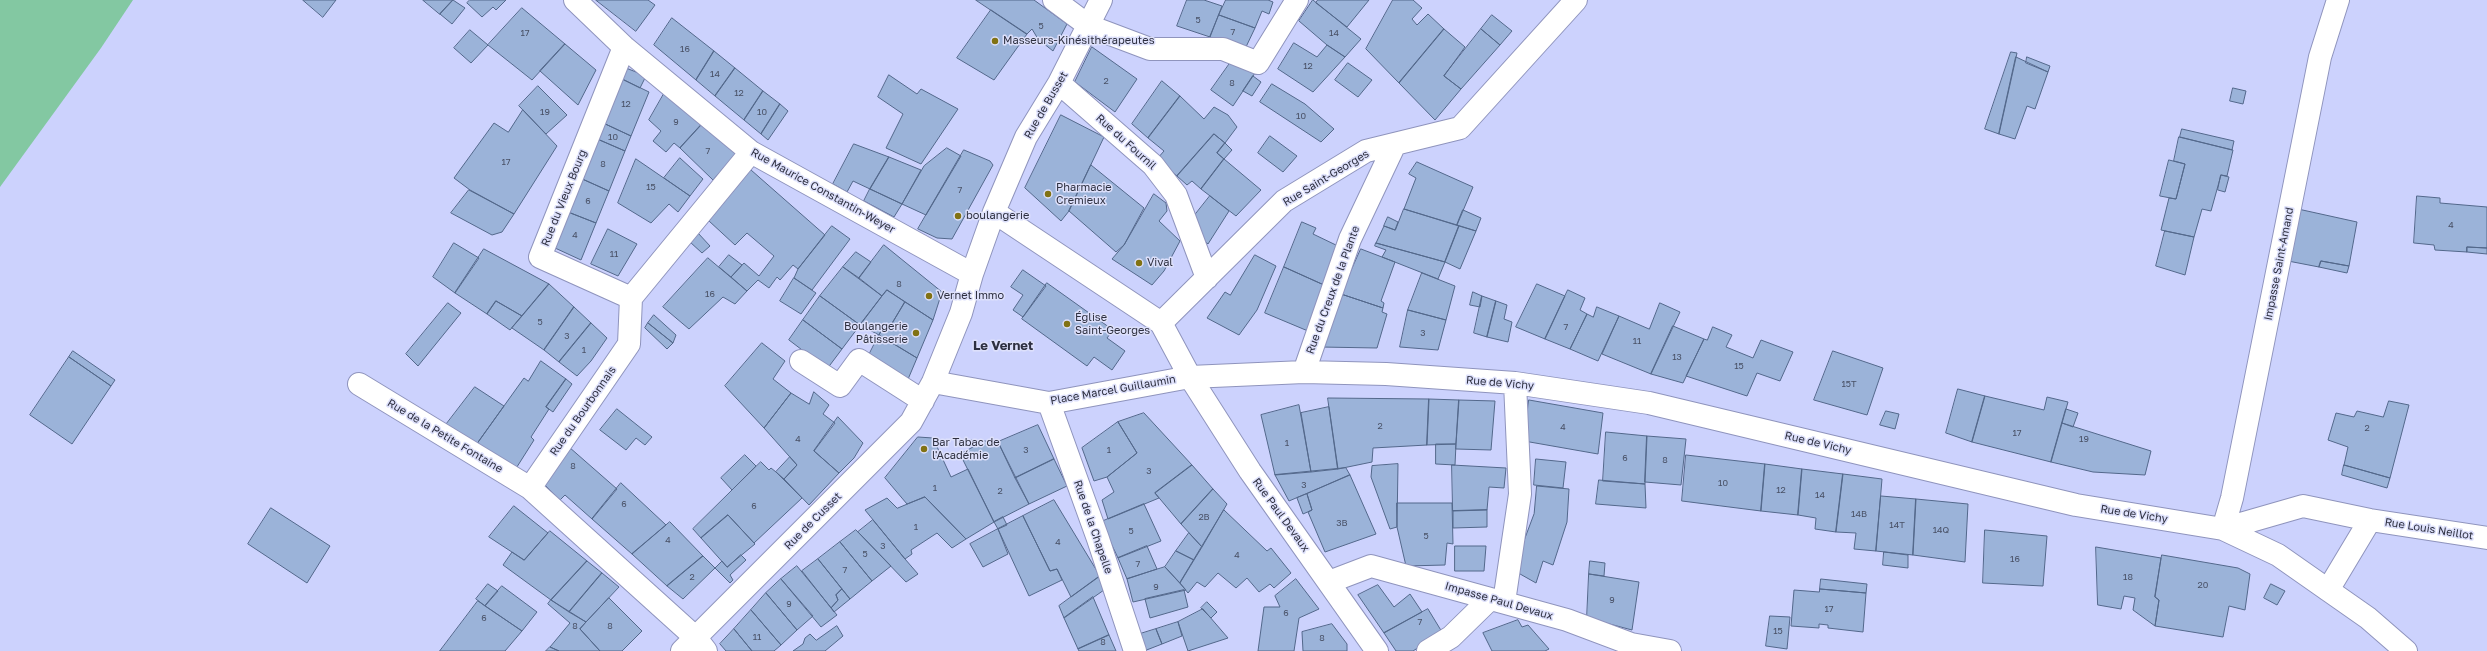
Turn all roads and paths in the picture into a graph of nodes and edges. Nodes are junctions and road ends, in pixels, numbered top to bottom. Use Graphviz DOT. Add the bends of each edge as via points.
graph roads {
  1 [pos="575,0"];
  2 [pos="1054,0"];
  3 [pos="1101,0"];
  4 [pos="1297,0"];
  5 [pos="1576,0"];
  6 [pos="2338,0"];
  7 [pos="1089,26"];
  8 [pos="624,48"];
  9 [pos="1059,83"];
  10 [pos="1395,144"];
  11 [pos="751,152"];
  12 [pos="994,212"];
  13 [pos="972,274"];
  14 [pos="1207,278"];
  15 [pos="631,298"];
  16 [pos="1161,323"];
  17 [pos="801,361"];
  18 [pos="1304,372"];
  19 [pos="1190,377"];
  20 [pos="933,382"];
  21 [pos="1515,383"];
  22 [pos="359,384"];
  23 [pos="923,401"];
  24 [pos="1049,403"];
  25 [pos="530,488"];
  26 [pos="2370,520"];
  27 [pos="2223,529"];
  28 [pos="2487,538"];
  29 [pos="1329,582"];
  30 [pos="2328,590"];
  31 [pos="1497,600"];
  32 [pos="695,647"];
  33 [pos="1627,648"];
  34 [pos="1135,651"];
  35 [pos="1377,651"];
  36 [pos="1428,651"];
  37 [pos="1670,651"];
  38 [pos="2406,651"];
  1 -- 8 [label="street, Rue Maurice Constantin-Weyer"];
  2 -- 7 [label="street"];
  3 -- 7 [label="street, Rue de Busset"];
  4 -- 7 [label="street" via="1258,63 1223,49 1150,49"];
  5 -- 10 [label="street, Rue Saint-Georges" via="1460,128"];
  6 -- 27 [label="street, Impasse Saint-Amand" via="2320,57 2232,498"];
  7 -- 9 [label="street, Rue de Busset"];
  8 -- 11 [label="street, Rue Maurice Constantin-Weyer"];
  8 -- 15 [label="street, Rue du Vieux Bourg" via="540,257"];
  9 -- 12 [label="street, Rue de Busset" via="1026,137"];
  9 -- 14 [label="street, Rue du Fournil" via="1153,165 1176,195"];
  10 -- 14 [label="street, Rue Saint-Georges" via="1366,151 1284,201"];
  10 -- 18 [label="street, Rue du Creux de la Plante" via="1350,239"];
  11 -- 13 [label="street, Rue Maurice Constantin-Weyer"];
  11 -- 15 [label="street"];
  12 -- 13 [label="street"];
  12 -- 16 [label="street, Place Marcel Guillaumin"];
  13 -- 20 [label="street" via="961,313"];
  14 -- 16 [label="street, Rue Saint-Georges"];
  15 -- 25 [label="street, Rue du Bourbonnais" via="629,344"];
  16 -- 19 [label="street, Place Marcel Guillaumin"];
  17 -- 23 [label="street" via="840,386 859,360"];
  18 -- 19 [label="street, Rue de Vichy"];
  18 -- 21 [label="street, Rue de Vichy" via="1386,374"];
  19 -- 24 [label="street, Place Marcel Guillaumin"];
  19 -- 29 [label="street, Rue Paul Devaux" via="1250,471"];
  20 -- 23 [label="street, Rue de Cusset"];
  20 -- 24 [label="street, Place Marcel Guillaumin"];
  21 -- 27 [label="street, Rue de Vichy" via="1649,403 2076,505"];
  21 -- 31 [label="street" via="1520,494"];
  22 -- 25 [label="street, Rue de la Petite Fontaine"];
  23 -- 32 [label="street, Rue de Cusset" via="911,422"];
  24 -- 34 [label="street, Rue de la Chapelle"];
  25 -- 32 [label="street"];
  26 -- 27 [label="street, Rue Louis Neillot" via="2303,506"];
  26 -- 28 [label="street, Rue Louis Neillot"];
  26 -- 30 [label="street, Rue Louis Neillot"];
  27 -- 30 [label="street, Rue de Vichy" via="2278,555"];
  29 -- 31 [label="street, Impasse Paul Devaux" via="1371,566"];
  29 -- 35 [label="street, Rue Paul Devaux"];
  30 -- 38 [label="street, Rue de Vichy" via="2368,618"];
  31 -- 33 [label="street, Impasse Paul Devaux" via="1567,620"];
  31 -- 36 [label="street" via="1451,637"];
  33 -- 37 [label="street, Impasse Paul Devaux"];
}
